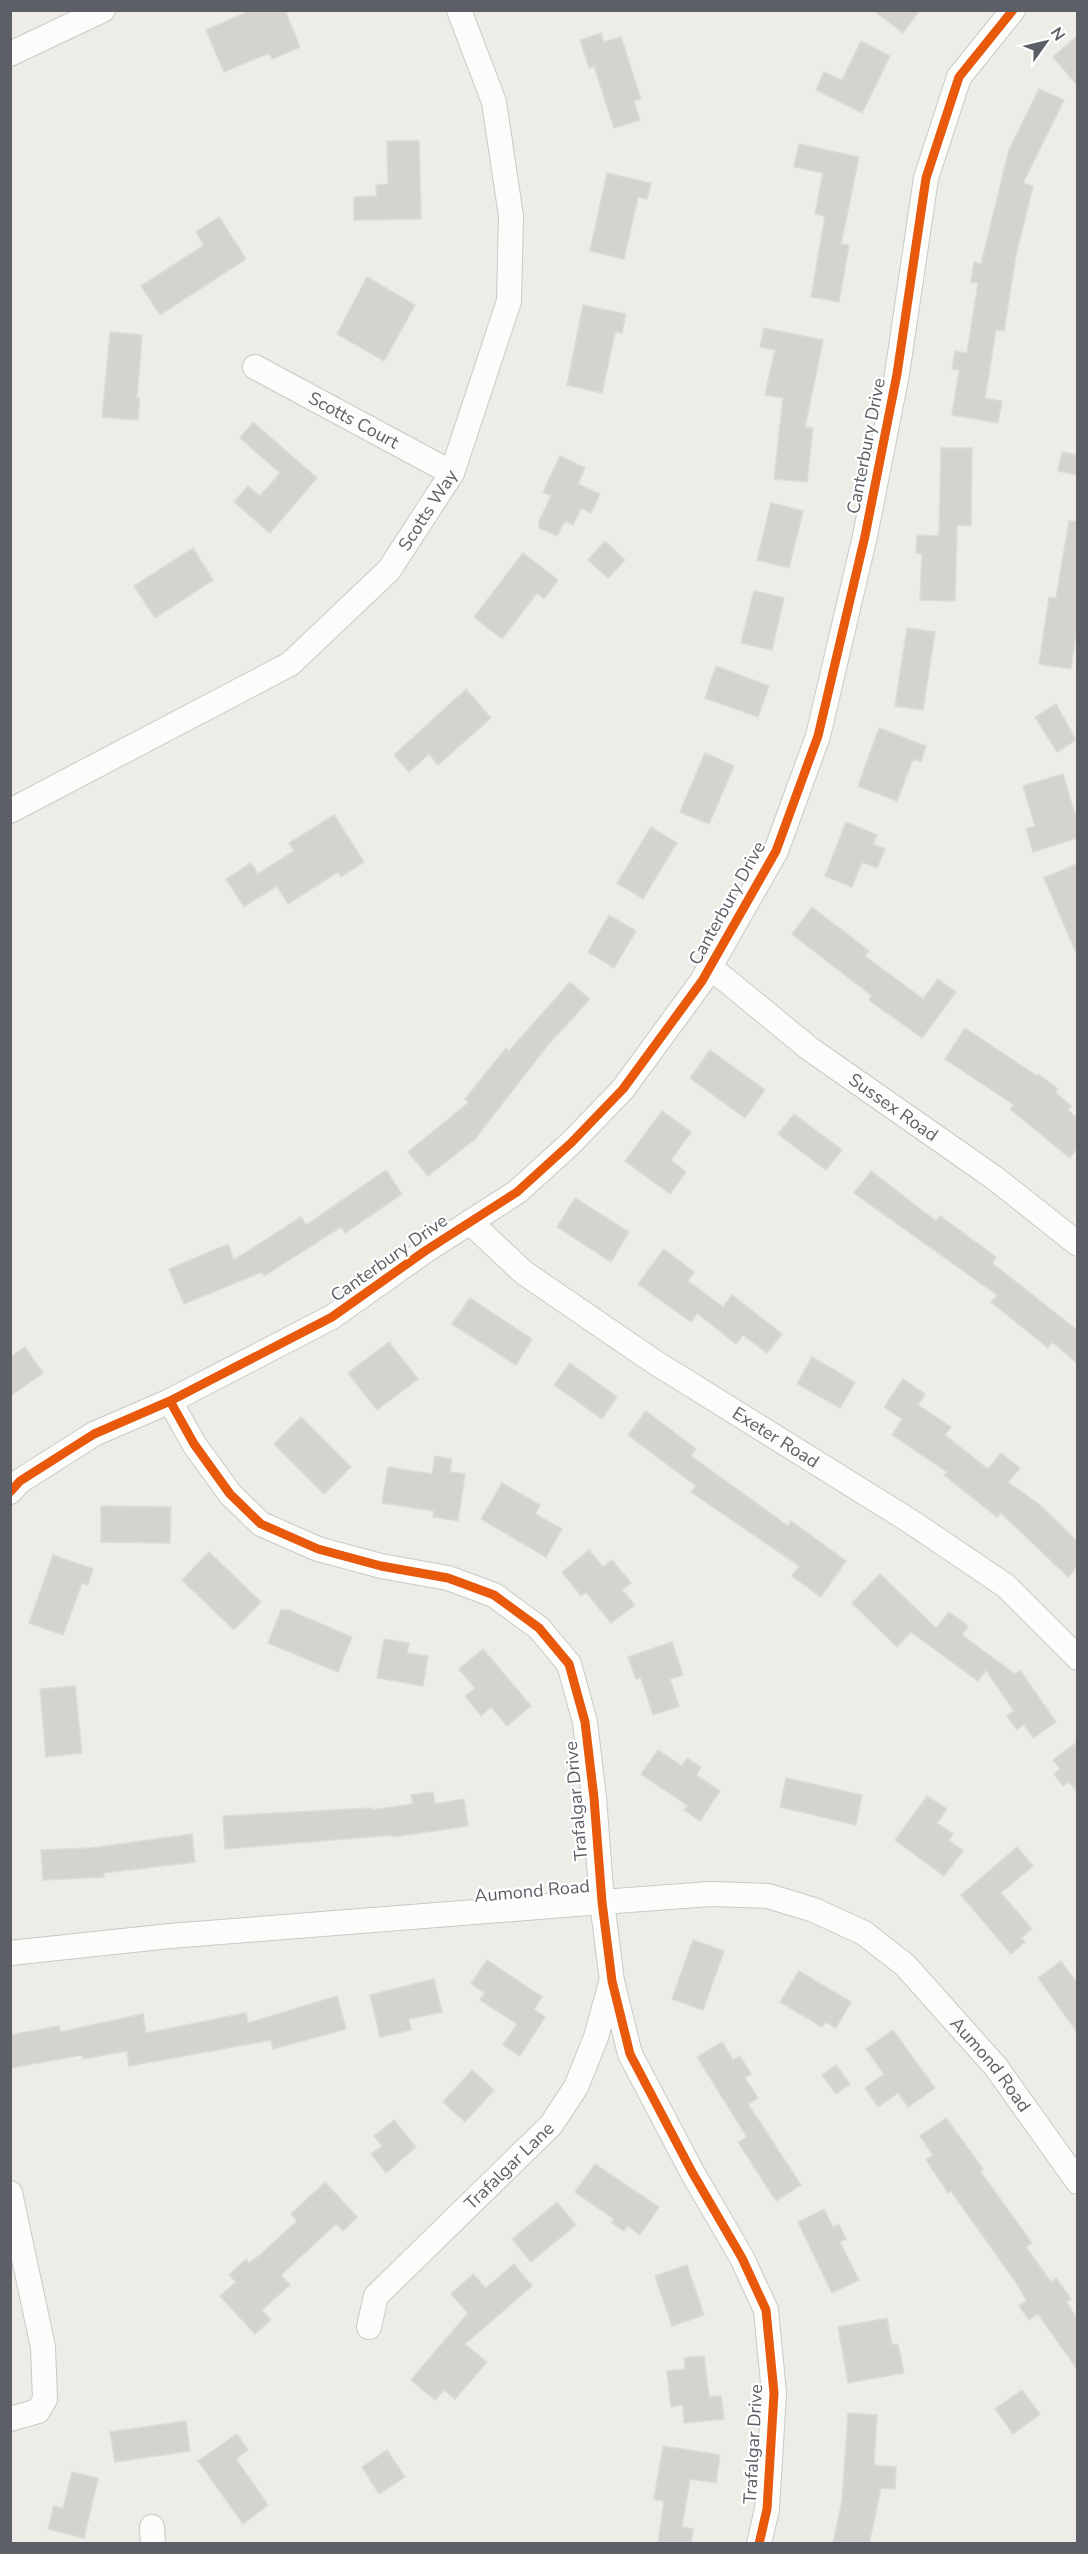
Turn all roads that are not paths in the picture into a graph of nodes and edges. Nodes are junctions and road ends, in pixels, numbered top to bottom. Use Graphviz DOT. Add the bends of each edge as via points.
graph roads {
  1 [pos="103,10"];
  2 [pos="459,10"];
  3 [pos="1013,10"];
  4 [pos="10,54"];
  5 [pos="255,367"];
  6 [pos="452,473"];
  7 [pos="10,811"];
  8 [pos="710,967"];
  9 [pos="470,1222"];
  10 [pos="1077,1244"];
  11 [pos="170,1401"];
  12 [pos="10,1492"];
  13 [pos="1077,1659"];
  14 [pos="602,1902"];
  15 [pos="10,1953"];
  16 [pos="612,1981"];
  17 [pos="1077,2182"];
  18 [pos="10,2193"];
  19 [pos="369,2327"];
  20 [pos="10,2419"];
  21 [pos="759,2544"];
  1 -- 4 [label="street"];
  2 -- 6 [label="street, Scotts Way" via="494,102 511,216 509,301"];
  3 -- 8 [label="street, Canterbury Drive" via="959,77 926,178 897,374 866,536 818,736 776,851"];
  5 -- 6 [label="street, Scotts Court"];
  6 -- 7 [label="street, Scotts Way" via="389,570 290,664"];
  8 -- 9 [label="street, Canterbury Drive" via="623,1089 517,1192"];
  8 -- 10 [label="street, Sussex Road" via="810,1049 996,1179"];
  9 -- 11 [label="street, Canterbury Drive" via="332,1317"];
  9 -- 13 [label="street, Exeter Road" via="523,1272 653,1362 910,1521 1006,1586"];
  11 -- 12 [label="street, Canterbury Drive" via="94,1434 20,1481"];
  11 -- 14 [label="street, Trafalgar Drive" via="194,1444 230,1494 261,1524 318,1549 448,1578 494,1595 539,1628 569,1664 585,1722"];
  14 -- 15 [label="street, Aumond Road" via="170,1936"];
  14 -- 16 [label="street, Trafalgar Drive"];
  14 -- 17 [label="street, Aumond Road" via="710,1894 768,1896 814,1910 864,1933 905,1965 996,2067"];
  16 -- 19 [label="street, Trafalgar Lane" via="576,2088 551,2125 376,2296"];
  16 -- 21 [label="street, Trafalgar Drive" via="630,2054 742,2258 766,2310 774,2394 767,2509"];
  18 -- 20 [label="street" via="43,2347 45,2399 38,2411"];
}
